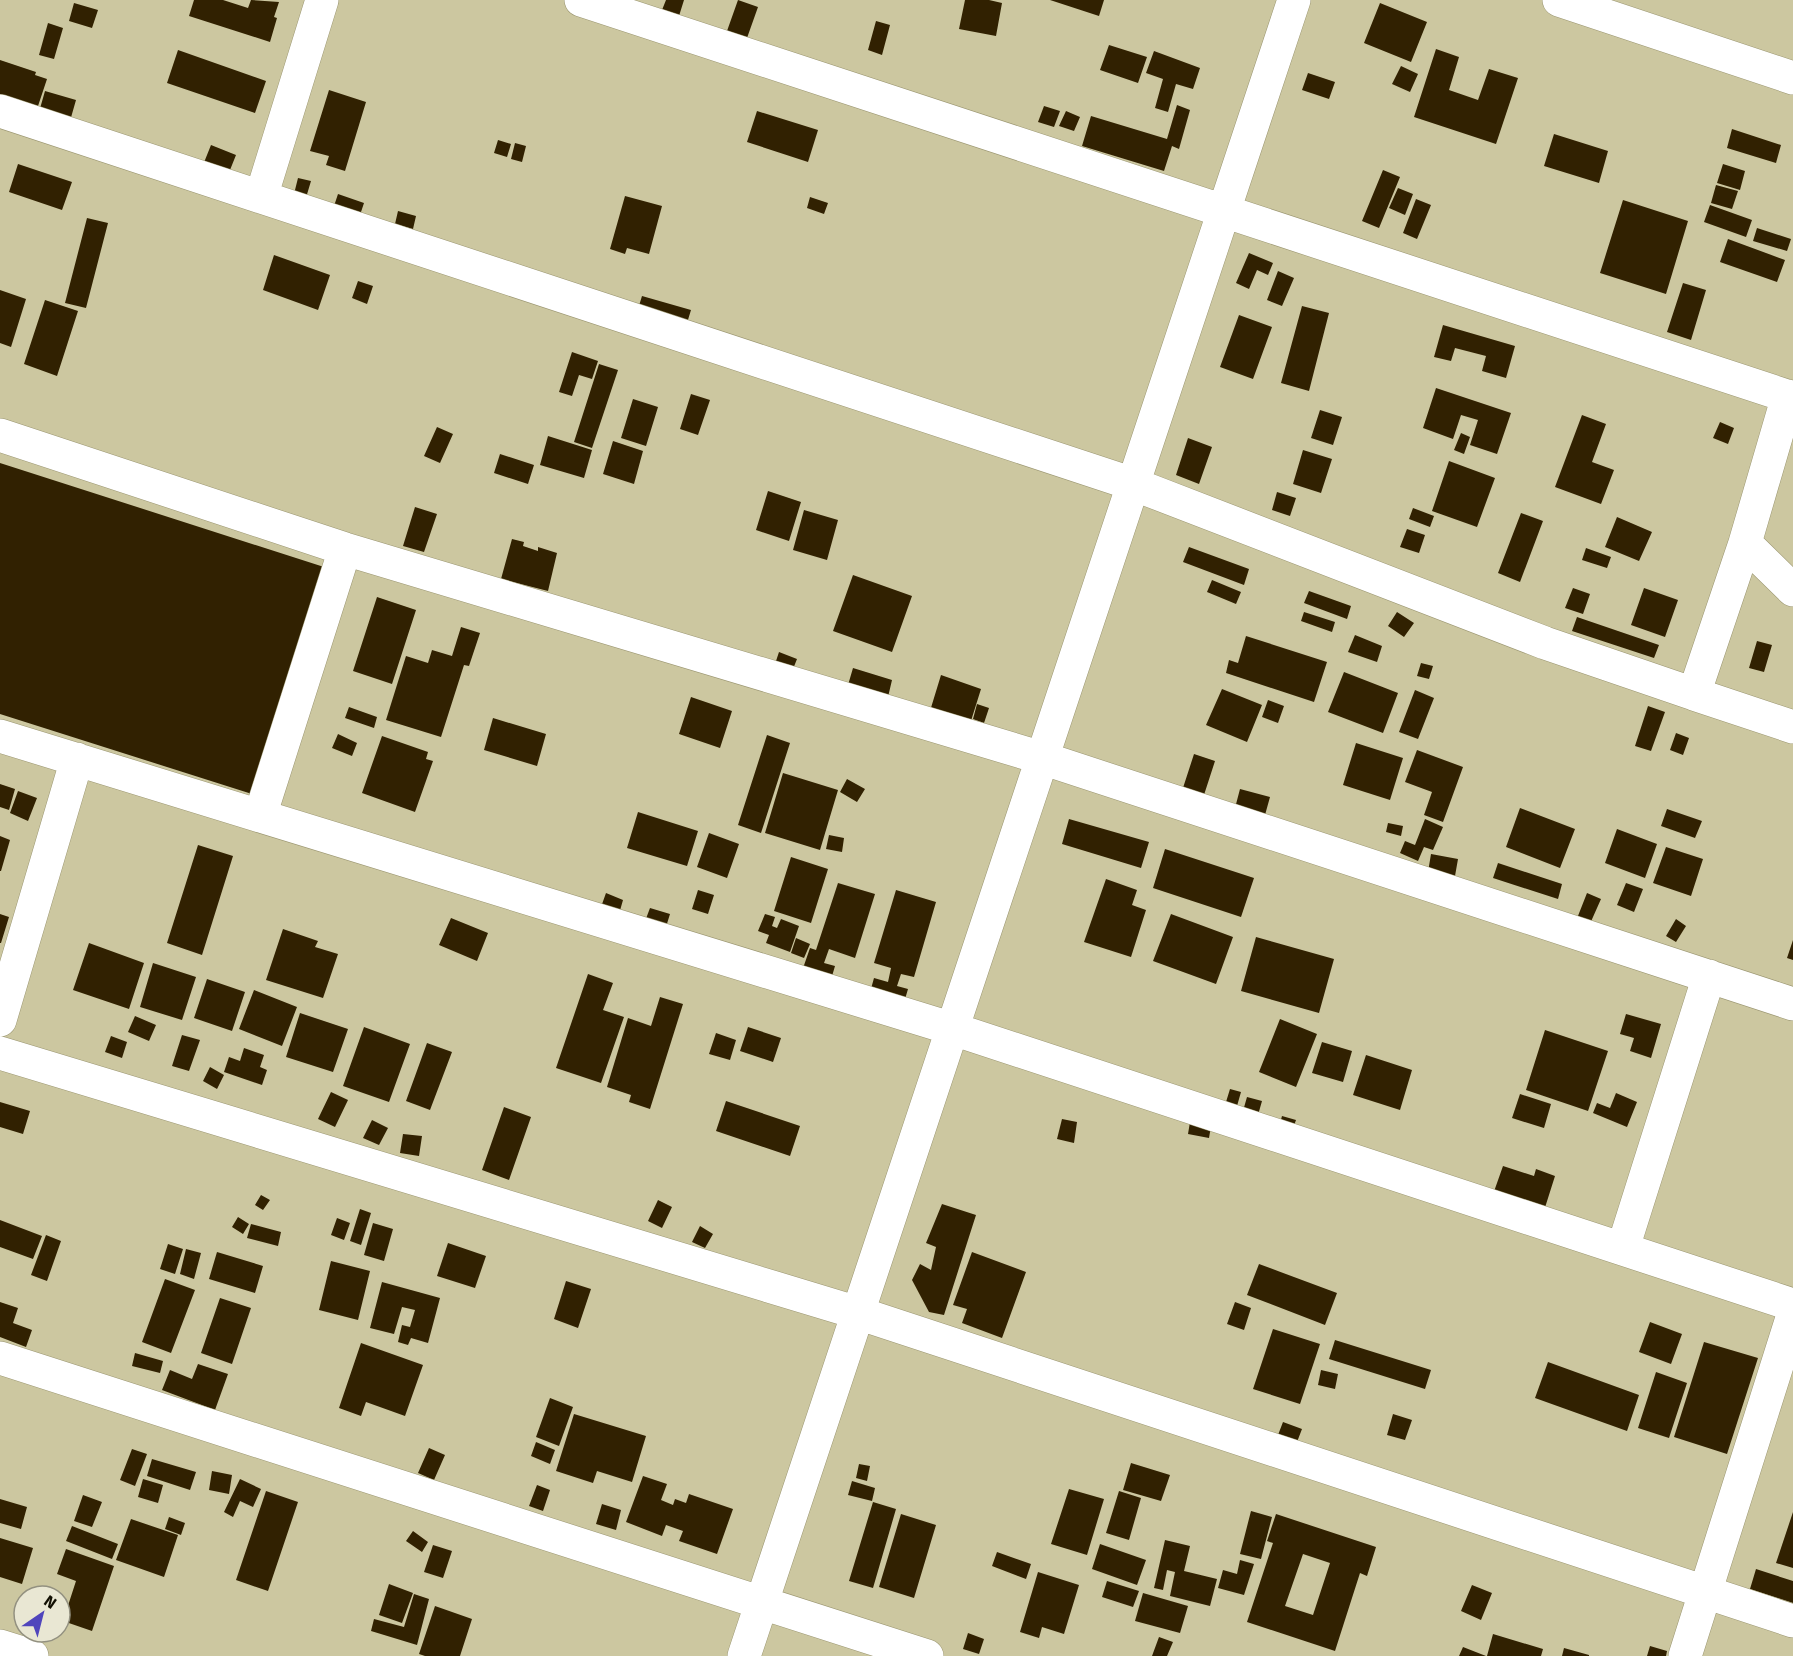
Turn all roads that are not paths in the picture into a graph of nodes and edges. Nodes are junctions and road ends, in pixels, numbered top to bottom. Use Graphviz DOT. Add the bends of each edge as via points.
graph roads {
  1 [pos="322,0"];
  2 [pos="581,0"];
  3 [pos="1294,0"];
  4 [pos="1559,0"];
  5 [pos="1793,78"];
  6 [pos="0,111"];
  7 [pos="261,197"];
  8 [pos="1223,212"];
  9 [pos="1790,397"];
  10 [pos="0,435"];
  11 [pos="1133,484"];
  12 [pos="1745,543"];
  13 [pos="345,549"];
  14 [pos="1793,590"];
  15 [pos="1694,694"];
  16 [pos="1793,727"];
  17 [pos="0,736"];
  18 [pos="1042,758"];
  19 [pos="77,759"];
  20 [pos="260,816"];
  21 [pos="1708,976"];
  22 [pos="1793,1004"];
  23 [pos="0,1020"];
  24 [pos="953,1029"];
  25 [pos="0,1053"];
  26 [pos="1623,1248"];
  27 [pos="1793,1305"];
  28 [pos="858,1313"];
  29 [pos="1793,1315"];
  30 [pos="0,1358"];
  31 [pos="1706,1592"];
  32 [pos="762,1602"];
  33 [pos="1793,1621"];
  34 [pos="0,1646"];
  35 [pos="32,1656"];
  36 [pos="744,1656"];
  37 [pos="927,1656"];
  38 [pos="1685,1656"];
  1 -- 7 [label="street"];
  2 -- 8 [label="street"];
  3 -- 8 [label="street"];
  4 -- 5 [label="street"];
  6 -- 7 [label="street"];
  7 -- 11 [label="street"];
  8 -- 9 [label="street"];
  8 -- 11 [label="street"];
  9 -- 12 [label="street"];
  10 -- 13 [label="street"];
  11 -- 15 [label="street" via="1545,643"];
  11 -- 18 [label="street"];
  12 -- 14 [label="street"];
  12 -- 15 [label="street"];
  13 -- 18 [label="street"];
  13 -- 20 [label="street"];
  15 -- 16 [label="street"];
  17 -- 19 [label="street"];
  18 -- 21 [label="street"];
  18 -- 24 [label="street"];
  19 -- 20 [label="street"];
  19 -- 23 [label="street"];
  20 -- 24 [label="street"];
  21 -- 22 [label="street"];
  21 -- 26 [label="street"];
  24 -- 26 [label="street"];
  24 -- 28 [label="street"];
  25 -- 28 [label="street"];
  26 -- 27 [label="street"];
  28 -- 31 [label="street"];
  28 -- 32 [label="street"];
  29 -- 31 [label="street"];
  30 -- 32 [label="street"];
  31 -- 33 [label="street"];
  31 -- 38 [label="street"];
  32 -- 36 [label="street"];
  32 -- 37 [label="street"];
  34 -- 35 [label="street"];
}
